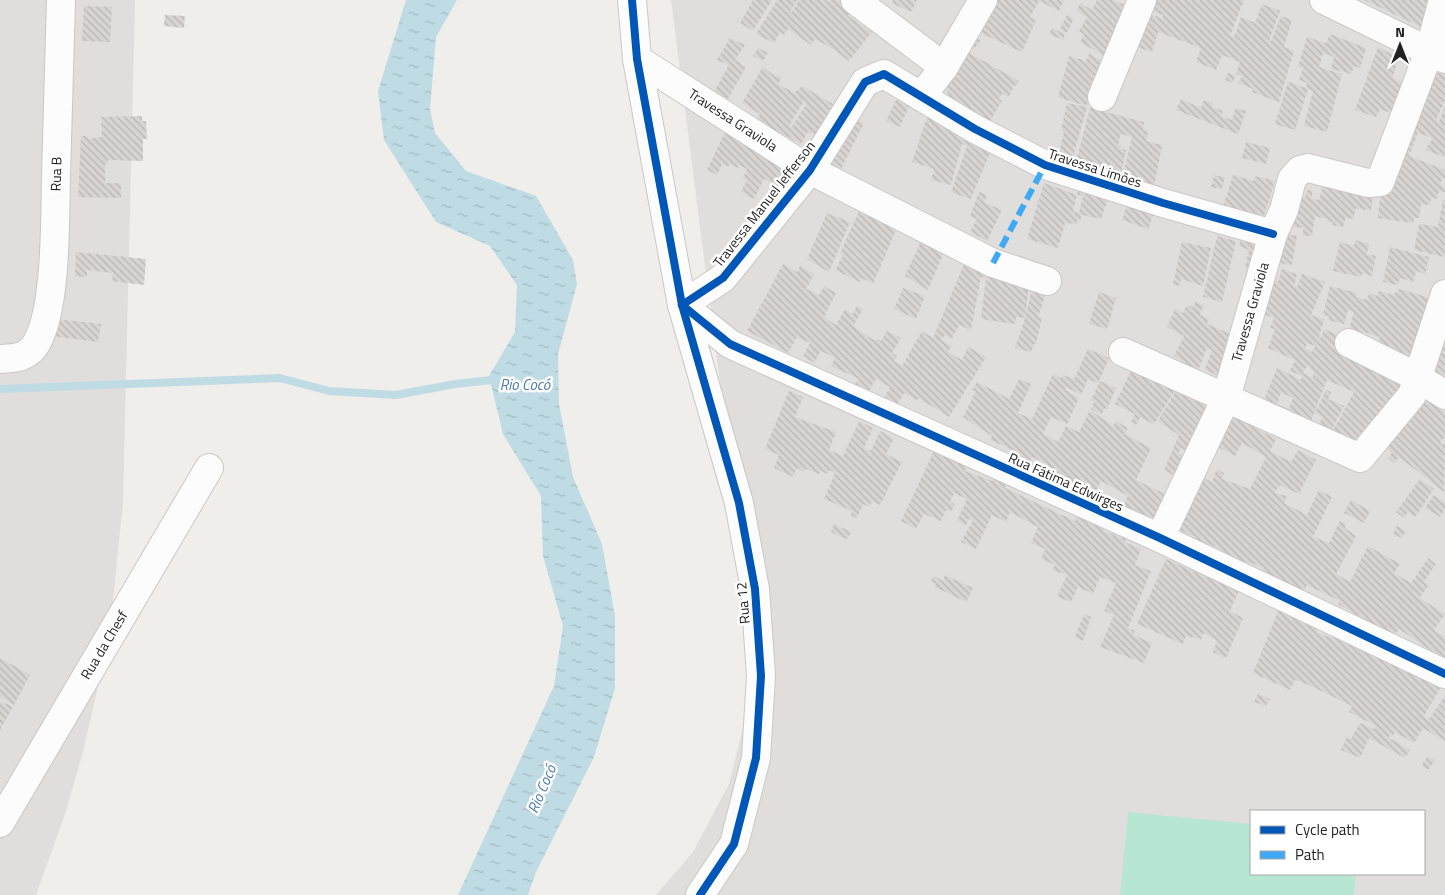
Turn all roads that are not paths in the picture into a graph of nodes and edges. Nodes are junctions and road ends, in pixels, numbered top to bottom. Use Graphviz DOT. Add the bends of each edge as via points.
graph roads {
  1 [pos="61,0"];
  2 [pos="632,0"];
  3 [pos="855,0"];
  4 [pos="983,0"];
  5 [pos="1142,0"];
  6 [pos="1443,0"];
  7 [pos="1328,1"];
  8 [pos="919,48"];
  9 [pos="1437,55"];
  10 [pos="637,59"];
  11 [pos="944,67"];
  12 [pos="884,74"];
  13 [pos="921,97"];
  14 [pos="1102,97"];
  15 [pos="810,170"];
  16 [pos="1273,234"];
  17 [pos="1046,281"];
  18 [pos="1445,294"];
  19 [pos="682,306"];
  20 [pos="1349,343"];
  21 [pos="1123,352"];
  22 [pos="0,359"];
  23 [pos="1417,377"];
  24 [pos="1445,395"];
  25 [pos="1226,398"];
  26 [pos="209,468"];
  27 [pos="1160,538"];
  28 [pos="1445,674"];
  29 [pos="0,823"];
  30 [pos="700,895"];
  1 -- 22 [label="street, Rua B" via="53,274 42,332 35,344 19,358"];
  2 -- 10 [label="street, Rua 12"];
  3 -- 8 [label="street"];
  4 -- 11 [label="street"];
  5 -- 14 [label="street"];
  6 -- 9 [label="street"];
  7 -- 9 [label="street"];
  8 -- 11 [label="street"];
  8 -- 12 [label="street, Travessa Manuel Jefferson"];
  9 -- 16 [label="street, Travessa Graviola" via="1380,182 1374,184 1308,168 1300,170 1292,179 1284,210"];
  10 -- 15 [label="street, Travessa Graviola"];
  10 -- 19 [label="street, Rua 12"];
  11 -- 13 [label="street"];
  12 -- 13 [label="street"];
  12 -- 15 [label="street, Travessa Manuel Jefferson" via="865,82"];
  13 -- 16 [label="street, Travessa Limões" via="975,130 1045,165"];
  15 -- 17 [label="street, Travessa Graviola" via="993,263"];
  15 -- 19 [label="street, Travessa Manuel Jefferson" via="723,278"];
  16 -- 25 [label="street, Travessa Graviola"];
  18 -- 23 [label="street"];
  19 -- 27 [label="street, Rua Fátima Edwirges" via="730,344"];
  19 -- 30 [label="street, Rua 12" via="749,546 761,676 756,758 734,844"];
  20 -- 23 [label="street"];
  21 -- 25 [label="street"];
  23 -- 24 [label="street"];
  23 -- 25 [label="street" via="1412,394 1360,458"];
  25 -- 27 [label="street, Travessa Graviola"];
  26 -- 29 [label="street, Rua da Chesf"];
  27 -- 28 [label="street, Rua Fátima Edwirges"];
}
